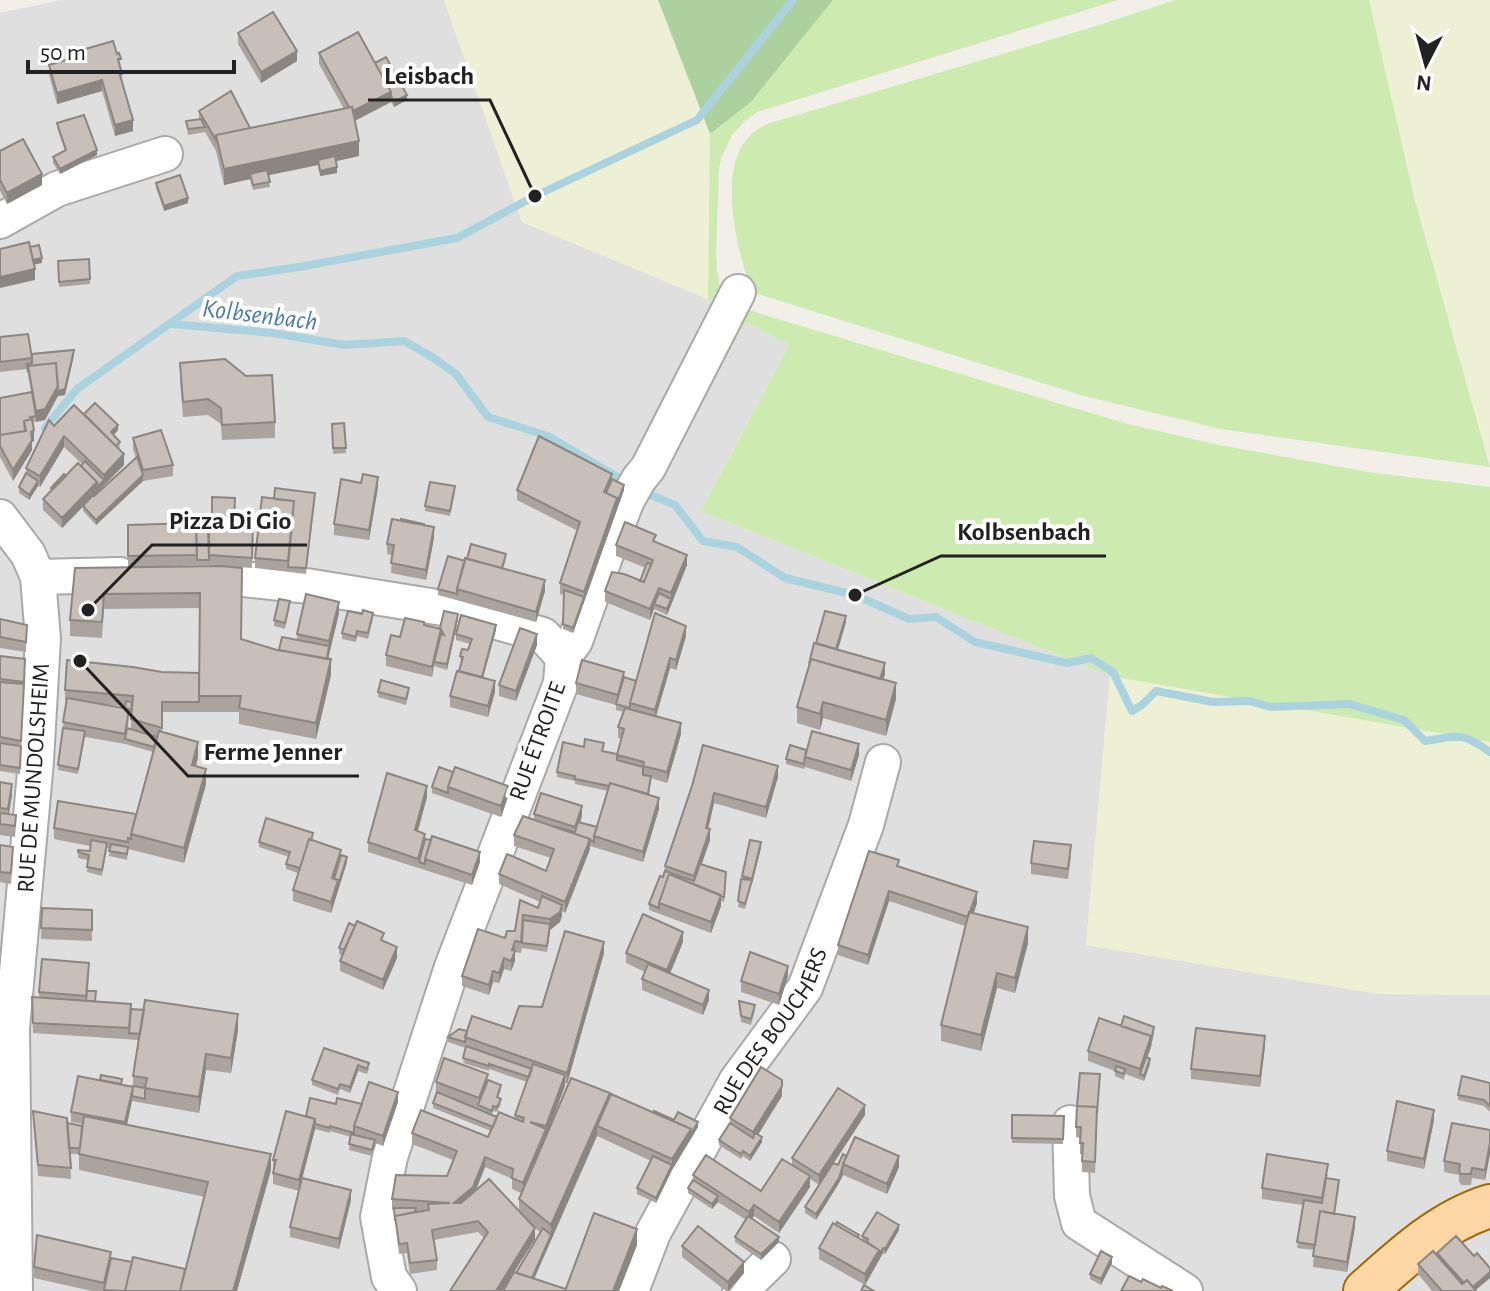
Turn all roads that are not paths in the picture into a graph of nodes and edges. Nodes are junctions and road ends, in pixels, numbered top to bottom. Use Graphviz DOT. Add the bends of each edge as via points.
graph roads {
  1 [pos="165,154"];
  2 [pos="0,221"];
  3 [pos="738,292"];
  4 [pos="0,517"];
  5 [pos="38,577"];
  6 [pos="563,657"];
  7 [pos="883,762"];
  8 [pos="1070,1123"];
  9 [pos="1490,1206"];
  10 [pos="773,1259"];
  11 [pos="15,1291"];
  12 [pos="399,1291"];
  13 [pos="631,1291"];
  14 [pos="740,1291"];
  15 [pos="1185,1291"];
  16 [pos="1365,1291"];
  1 -- 2 [label="street" via="57,189"];
  3 -- 6 [label="street" via="633,490 575,641"];
  4 -- 5 [label="street, RUE DE MUNDOLSHEIM"];
  5 -- 6 [label="street, RUE ÉTROITE" via="207,574 269,581 455,610 543,635"];
  5 -- 11 [label="street, RUE DE MUNDOLSHEIM" via="43,639 36,761 12,1028"];
  6 -- 12 [label="street, RUE ÉTROITE" via="561,683 452,967 390,1157 378,1217 389,1277"];
  7 -- 13 [label="street, RUE DES BOUCHERS" via="866,825 805,988 737,1080 653,1233"];
  8 -- 15 [label="street" via="1072,1196 1079,1223"];
  9 -- 16 [label="main road" via="1417,1245"];
  10 -- 14 [label="street"];
}
